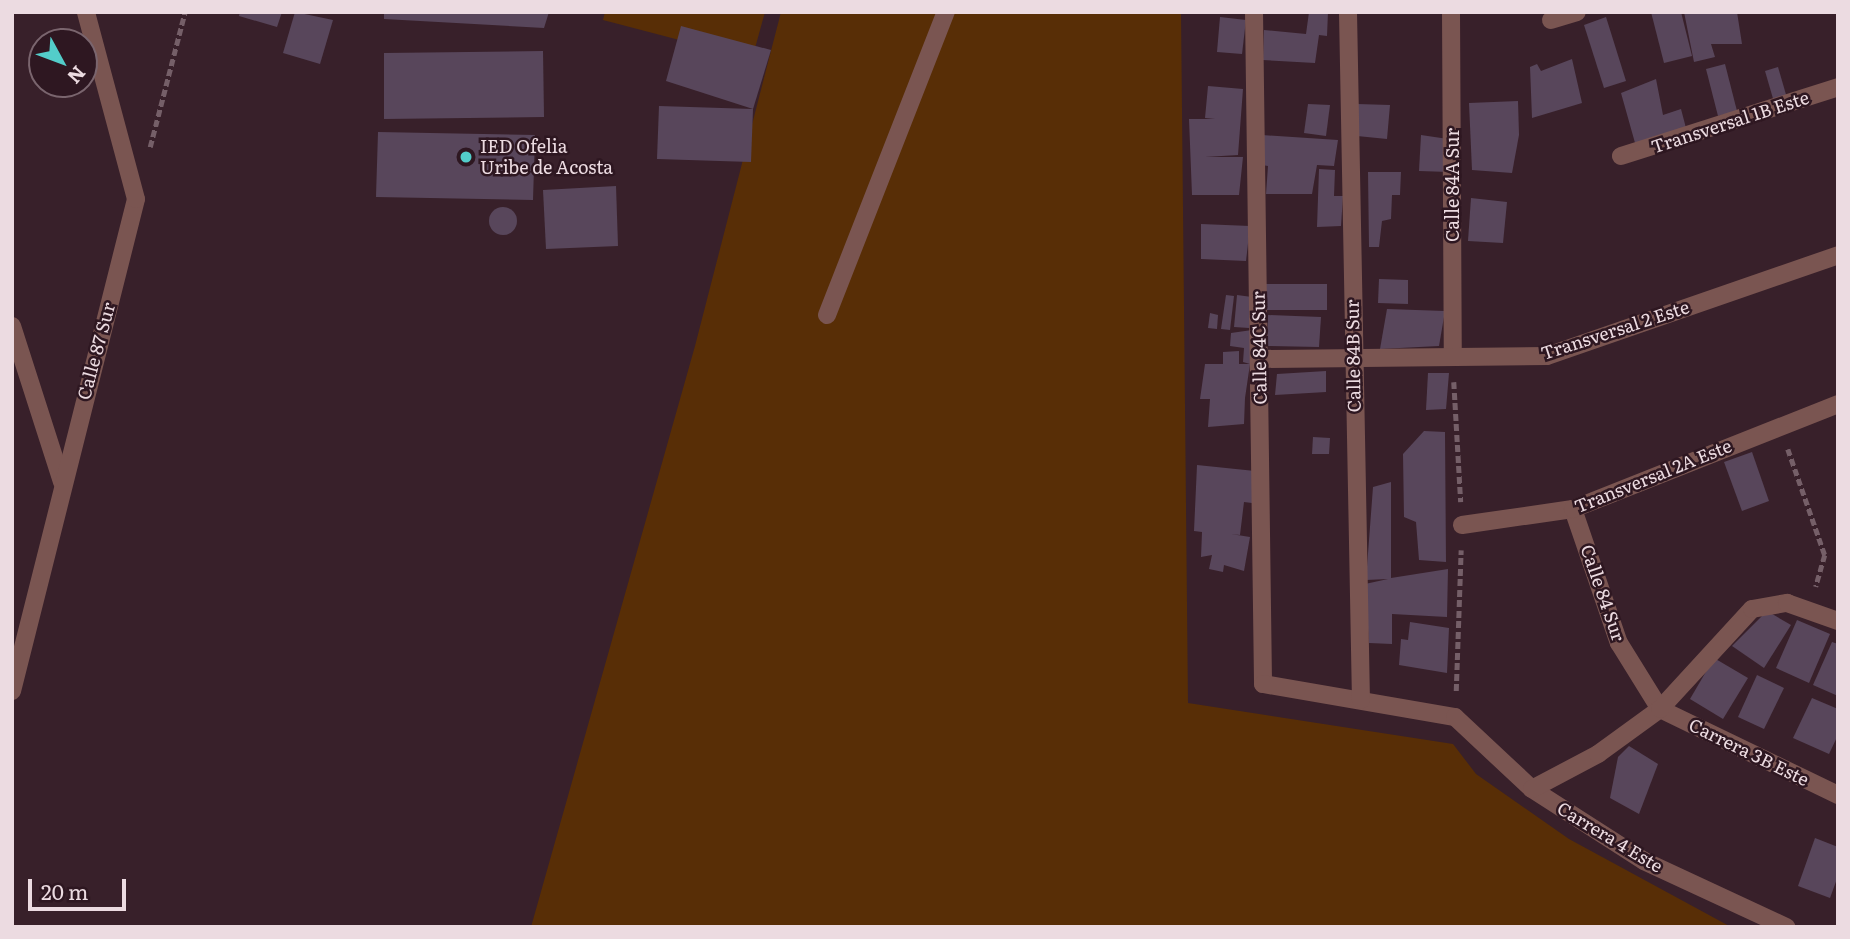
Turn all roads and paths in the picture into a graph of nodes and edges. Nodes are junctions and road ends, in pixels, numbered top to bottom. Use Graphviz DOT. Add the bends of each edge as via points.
graph roads {
  1 [pos="86,12"];
  2 [pos="185,12"];
  3 [pos="946,12"];
  4 [pos="1254,12"];
  5 [pos="1348,12"];
  6 [pos="1451,12"];
  7 [pos="1577,12"];
  8 [pos="1550,20"];
  9 [pos="1838,87"];
  10 [pos="1622,156"];
  11 [pos="136,199"];
  12 [pos="1838,255"];
  13 [pos="827,315"];
  14 [pos="12,326"];
  15 [pos="1353,358"];
  16 [pos="1453,358"];
  17 [pos="1259,359"];
  18 [pos="1838,404"];
  19 [pos="1780,425"];
  20 [pos="62,482"];
  21 [pos="1573,509"];
  22 [pos="1462,526"];
  23 [pos="1810,610"];
  24 [pos="1838,621"];
  25 [pos="12,691"];
  26 [pos="1361,700"];
  27 [pos="1660,709"];
  28 [pos="1532,789"];
  29 [pos="1838,795"];
  30 [pos="1786,927"];
  1 -- 11 [label="street"];
  2 -- 11 [label="path"];
  3 -- 13 [label="street"];
  4 -- 17 [label="street, Calle 84C Sur"];
  5 -- 15 [label="street, Calle 84B Sur"];
  6 -- 16 [label="street, Calle 84A Sur"];
  7 -- 8 [label="street"];
  9 -- 10 [label="street, Transversal 1B Este"];
  11 -- 20 [label="street, Calle 87 Sur"];
  12 -- 16 [label="street, Transversal 2 Este" via="1547,356"];
  14 -- 20 [label="street"];
  15 -- 16 [label="street, Transversal 2 Este"];
  15 -- 17 [label="street, Transversal 2 Este"];
  15 -- 26 [label="street, Calle 84B Sur"];
  17 -- 26 [label="street, Calle 84C Sur" via="1263,684"];
  18 -- 19 [label="street, Transversal 2A Este"];
  19 -- 21 [label="street, Transversal 2A Este"];
  19 -- 23 [label="path" via="1825,555"];
  20 -- 25 [label="street, Calle 87 Sur"];
  21 -- 22 [label="street, Transversal 2A Este"];
  21 -- 27 [label="street, Calle 84 Sur" via="1619,643"];
  23 -- 24 [label="street"];
  23 -- 27 [label="street" via="1787,603 1752,608"];
  26 -- 28 [label="street, Carrera 4 Este" via="1455,717"];
  27 -- 28 [label="street" via="1598,754"];
  27 -- 29 [label="street, Carrera 3B Este"];
  28 -- 30 [label="street, Carrera 4 Este" via="1644,861"];
}
